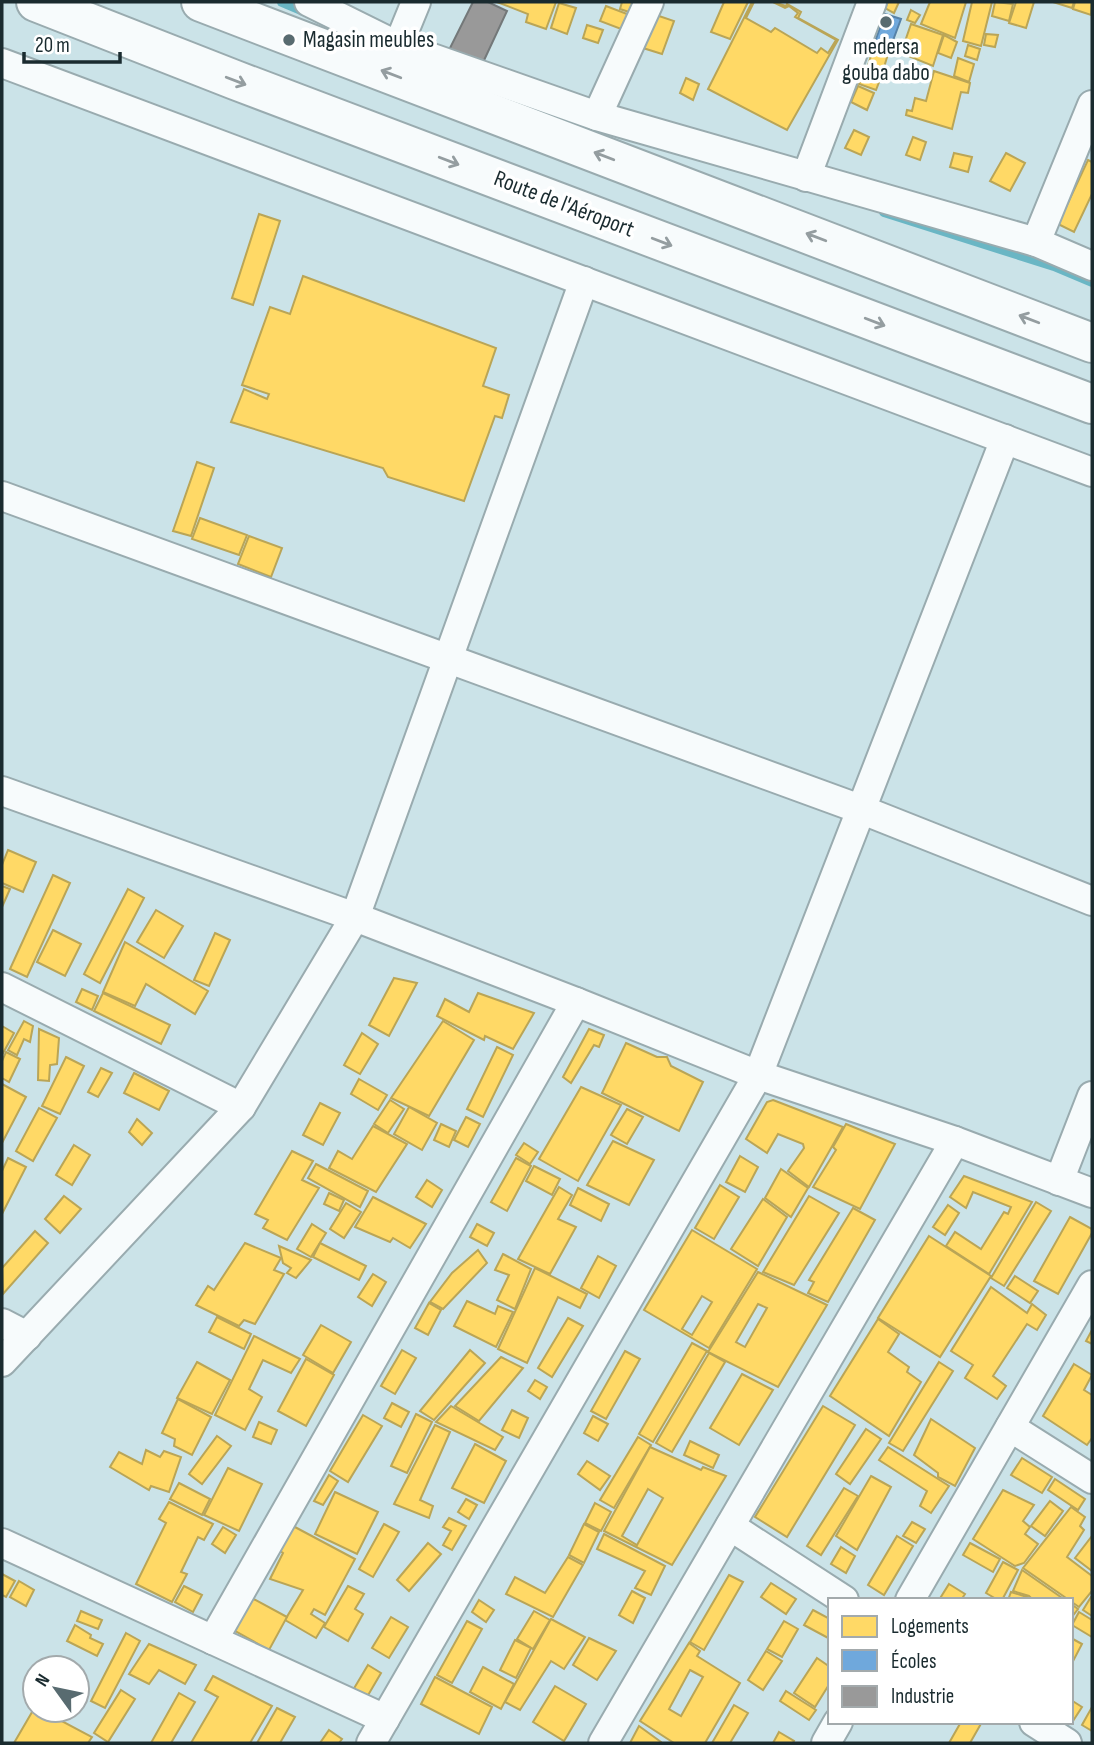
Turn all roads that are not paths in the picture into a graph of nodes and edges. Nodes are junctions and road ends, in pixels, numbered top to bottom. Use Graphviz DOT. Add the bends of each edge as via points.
graph roads {
  1 [pos="36,2"];
  2 [pos="201,2"];
  3 [pos="309,2"];
  4 [pos="416,2"];
  5 [pos="649,2"];
  6 [pos="872,2"];
  7 [pos="398,46"];
  8 [pos="2,63"];
  9 [pos="1092,105"];
  10 [pos="597,116"];
  11 [pos="806,177"];
  12 [pos="1036,242"];
  13 [pos="1092,266"];
  14 [pos="584,281"];
  15 [pos="1092,343"];
  16 [pos="1092,404"];
  17 [pos="1005,439"];
  18 [pos="1092,472"];
  19 [pos="2,496"];
  20 [pos="447,659"];
  21 [pos="2,791"];
  22 [pos="860,809"];
  23 [pos="1092,901"];
  24 [pos="355,918"];
  25 [pos="2,988"];
  26 [pos="576,1002"];
  27 [pos="758,1075"];
  28 [pos="1092,1097"];
  29 [pos="241,1107"];
  30 [pos="955,1140"];
  31 [pos="1059,1181"];
  32 [pos="1092,1193"];
  33 [pos="1092,1285"];
  34 [pos="2,1324"];
  35 [pos="27,1336"];
  36 [pos="2,1362"];
  37 [pos="1010,1427"];
  38 [pos="1092,1479"];
  39 [pos="730,1526"];
  40 [pos="2,1543"];
  41 [pos="841,1598"];
  42 [pos="910,1598"];
  43 [pos="213,1640"];
  44 [pos="385,1719"];
  45 [pos="837,1724"];
  46 [pos="1037,1724"];
  47 [pos="371,1743"];
  48 [pos="603,1743"];
  49 [pos="826,1743"];
  50 [pos="1067,1743"];
  1 -- 16 [label="highway, Route de l'Aéroport, one-way"];
  15 -- 2 [label="highway, one-way"];
  3 -- 7 [label="street"];
  4 -- 7 [label="street"];
  5 -- 10 [label="street"];
  6 -- 11 [label="street"];
  7 -- 10 [label="street"];
  8 -- 14 [label="street"];
  9 -- 12 [label="street"];
  10 -- 11 [label="street"];
  11 -- 12 [label="street"];
  12 -- 13 [label="street"];
  14 -- 17 [label="street"];
  14 -- 20 [label="street"];
  17 -- 18 [label="street"];
  17 -- 22 [label="street"];
  19 -- 20 [label="street"];
  20 -- 22 [label="street"];
  20 -- 24 [label="street"];
  21 -- 24 [label="street"];
  22 -- 23 [label="street"];
  22 -- 27 [label="street"];
  24 -- 26 [label="street"];
  24 -- 29 [label="street"];
  25 -- 29 [label="street"];
  26 -- 27 [label="street"];
  26 -- 43 [label="street"];
  27 -- 30 [label="street"];
  27 -- 44 [label="street"];
  28 -- 31 [label="street"];
  29 -- 35 [label="street"];
  30 -- 31 [label="street"];
  30 -- 39 [label="street"];
  31 -- 32 [label="street"];
  33 -- 37 [label="street"];
  34 -- 35 [label="street"];
  35 -- 36 [label="street"];
  37 -- 38 [label="street"];
  37 -- 42 [label="street"];
  39 -- 41 [label="street"];
  39 -- 48 [label="street"];
  40 -- 43 [label="street"];
  43 -- 44 [label="street"];
  44 -- 47 [label="street"];
  45 -- 49 [label="street"];
  46 -- 50 [label="street"];
}
